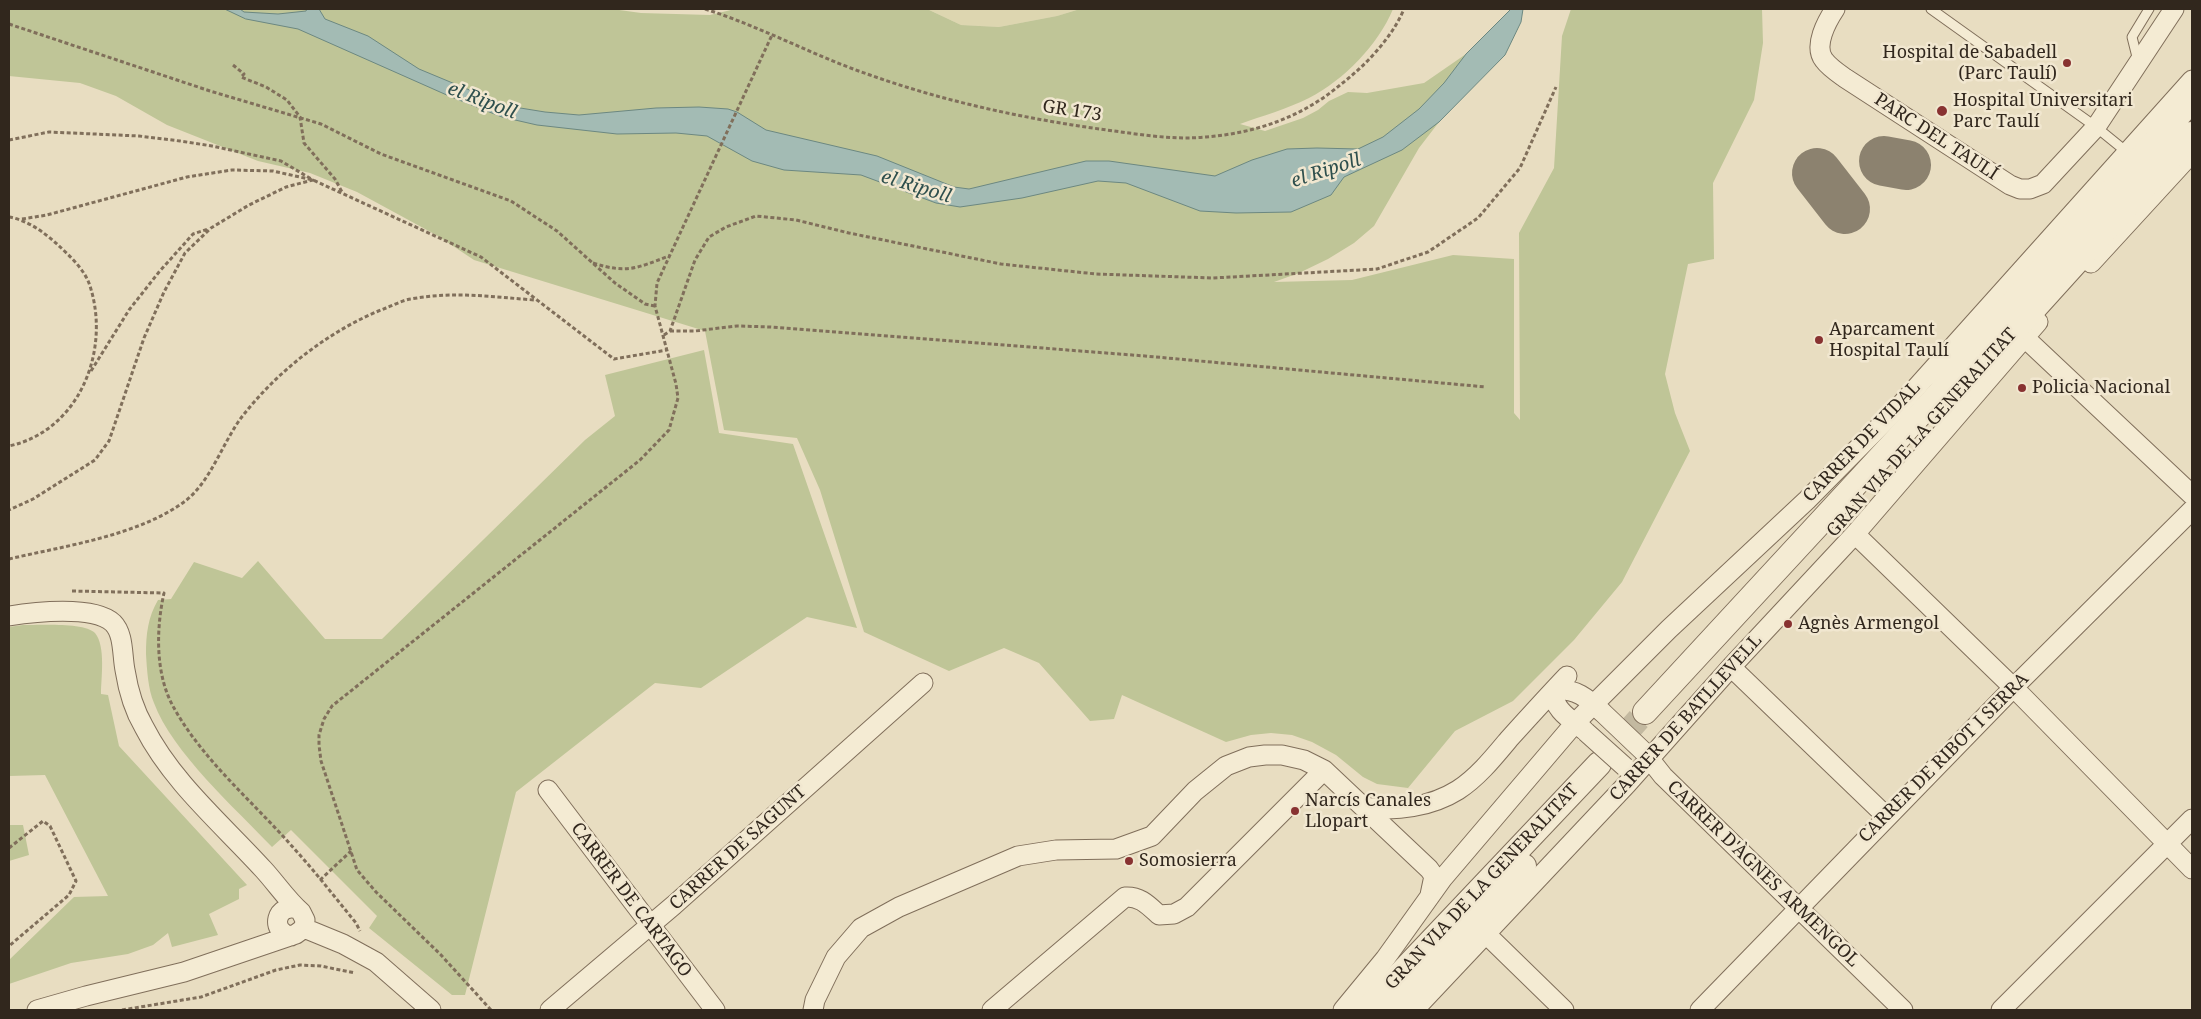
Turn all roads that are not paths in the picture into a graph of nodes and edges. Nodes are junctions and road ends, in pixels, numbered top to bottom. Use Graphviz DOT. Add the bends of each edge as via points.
graph roads {
  1 [pos="1835,9"];
  2 [pos="1931,9"];
  3 [pos="2149,9"];
  4 [pos="2174,9"];
  5 [pos="2139,64"];
  6 [pos="2192,80"];
  7 [pos="2192,100"];
  8 [pos="2096,127"];
  9 [pos="2186,140"];
  10 [pos="2128,153"];
  11 [pos="2024,337"];
  12 [pos="2192,495"];
  13 [pos="2192,510"];
  14 [pos="1855,534"];
  15 [pos="9,616"];
  16 [pos="1731,668"];
  17 [pos="923,683"];
  18 [pos="1560,683"];
  19 [pos="2013,688"];
  20 [pos="1598,708"];
  21 [pos="1651,718"];
  22 [pos="1580,727"];
  23 [pos="1647,755"];
  24 [pos="1324,770"];
  25 [pos="1615,772"];
  26 [pos="548,790"];
  27 [pos="1365,807"];
  28 [pos="1887,817"];
  29 [pos="2192,818"];
  30 [pos="2167,845"];
  31 [pos="263,869"];
  32 [pos="2192,869"];
  33 [pos="1430,895"];
  34 [pos="1798,908"];
  35 [pos="298,909"];
  36 [pos="278,918"];
  37 [pos="650,926"];
  38 [pos="298,932"];
  39 [pos="1485,933"];
  40 [pos="252,949"];
  41 [pos="999,1008"];
  42 [pos="37,1010"];
  43 [pos="431,1010"];
  44 [pos="550,1010"];
  45 [pos="714,1010"];
  46 [pos="813,1010"];
  47 [pos="1343,1010"];
  48 [pos="1366,1010"];
  49 [pos="1392,1010"];
  50 [pos="1414,1010"];
  51 [pos="1564,1010"];
  52 [pos="1700,1010"];
  53 [pos="1903,1010"];
  54 [pos="2001,1010"];
  1 -- 8 [label="street, PARC DEL TAULÍ" via="1827,21 1820,48 1823,60 1845,78 2010,185 2025,189 2043,184"];
  2 -- 8 [label="lane"];
  3 -- 5 [label="lane" via="2132,37"];
  4 -- 5 [label="street, PARC DEL TAULÍ"];
  5 -- 8 [label="street, PARC DEL TAULÍ"];
  6 -- 10 [label="street, CARRER DE VIDAL"];
  7 -- 9 [label="street, GRAN VIA DE LA GENERALITAT"];
  8 -- 10 [label="lane"];
  9 -- 11 [label="street, CARRER DE BATLLEVELL"];
  9 -- 21 [label="street, GRAN VIA DE LA GENERALITAT" via="1987,332 1938,394"];
  10 -- 20 [label="street, CARRER DE VIDAL" via="1890,416 1807,500 1675,623"];
  11 -- 12 [label="street"];
  11 -- 14 [label="street, CARRER DE BATLLEVELL"];
  13 -- 19 [label="street, CARRER DE RIBOT I SERRA"];
  14 -- 16 [label="street, CARRER DE BATLLEVELL"];
  14 -- 19 [label="street"];
  15 -- 31 [label="street" via="38,612 92,614 107,618 116,627 121,642 124,670 135,709 155,747 219,824"];
  16 -- 23 [label="street, CARRER DE BATLLEVELL"];
  16 -- 28 [label="street"];
  17 -- 37 [label="street, CARRER DE SAGUNT"];
  18 -- 20 [label="street, CARRER D'ÀGNES ARMENGOL" via="1566,689 1584,695"];
  18 -- 22 [label="street" via="1553,698"];
  18 -- 27 [label="street" via="1480,772 1458,791 1433,802 1409,807 1386,810"];
  19 -- 28 [label="street, CARRER DE RIBOT I SERRA"];
  19 -- 30 [label="street"];
  20 -- 22 [label="street, CARRER DE VIDAL"];
  20 -- 23 [label="street, CARRER D'ÀGNES ARMENGOL, bridge"];
  22 -- 25 [label="street, bridge"];
  22 -- 33 [label="street, CARRER DE VIDAL" via="1556,744"];
  23 -- 25 [label="street, CARRER DE BATLLEVELL"];
  23 -- 34 [label="street, CARRER D'ÀGNES ARMENGOL" via="1663,776"];
  24 -- 27 [label="street"];
  24 -- 41 [label="street" via="1187,907 1174,914 1159,915 1142,900 1134,896 1125,897"];
  24 -- 46 [label="street" via="1304,760 1282,755 1249,757 1226,766 1195,790 1152,836 1116,849 1056,850 1018,856 899,908 861,928 836,957"];
  25 -- 39 [label="street, CARRER DE BATLLEVELL"];
  25 -- 48 [label="street, GRAN VIA DE LA GENERALITAT"];
  25 -- 49 [label="street, GRAN VIA DE LA GENERALITAT"];
  26 -- 37 [label="street, CARRER DE CARTAGO"];
  27 -- 33 [label="street" via="1432,872 1434,881"];
  28 -- 34 [label="street, CARRER DE RIBOT I SERRA"];
  29 -- 30 [label="street"];
  30 -- 32 [label="street"];
  30 -- 54 [label="street"];
  31 -- 35 [label="street"];
  31 -- 36 [label="street" via="277,901"];
  33 -- 47 [label="street, CARRER DE VIDAL" via="1386,959"];
  34 -- 52 [label="street, CARRER DE RIBOT I SERRA"];
  34 -- 53 [label="street, CARRER D'ÀGNES ARMENGOL"];
  35 -- 36 [label="street" via="289,908"];
  35 -- 38 [label="street" via="303,916"];
  36 -- 38 [label="street" via="277,925 282,932"];
  36 -- 40 [label="street"];
  37 -- 44 [label="street, CARRER DE SAGUNT"];
  37 -- 45 [label="street, CARRER DE CARTAGO"];
  38 -- 40 [label="street"];
  38 -- 43 [label="street" via="343,944 376,962"];
  39 -- 50 [label="street, CARRER DE BATLLEVELL"];
  39 -- 51 [label="street"];
  40 -- 42 [label="street" via="184,972"];
}
